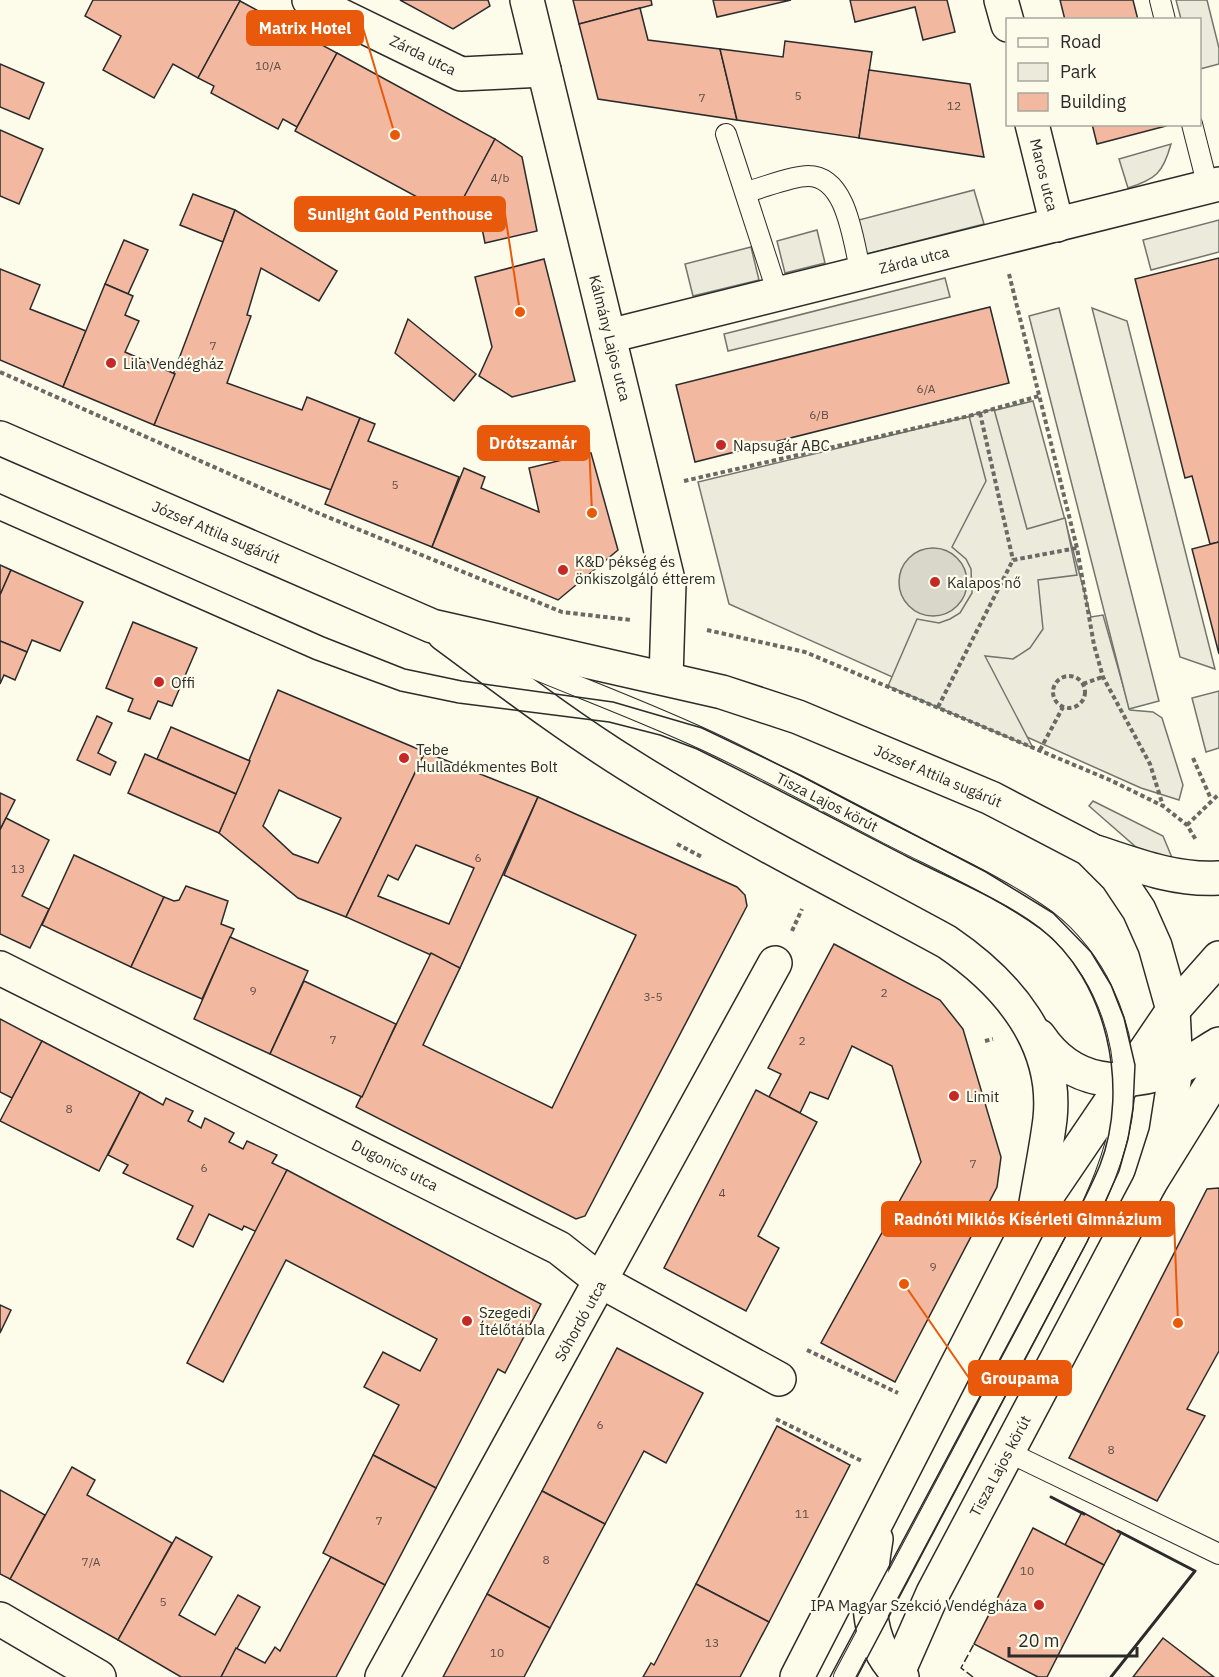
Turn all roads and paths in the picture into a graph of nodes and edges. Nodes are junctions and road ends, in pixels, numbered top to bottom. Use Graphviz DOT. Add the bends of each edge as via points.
graph roads {
  1 [pos="309,0"];
  2 [pos="527,0"];
  3 [pos="1001,0"];
  4 [pos="1160,0"];
  5 [pos="1006,18"];
  6 [pos="1164,18"];
  7 [pos="544,70"];
  8 [pos="1032,126"];
  9 [pos="1193,126"];
  10 [pos="726,134"];
  11 [pos="1214,186"];
  12 [pos="746,192"];
  13 [pos="1057,225"];
  14 [pos="1000,239"];
  15 [pos="861,273"];
  16 [pos="778,294"];
  17 [pos="609,336"];
  18 [pos="0,372"];
  19 [pos="1039,396"];
  20 [pos="980,413"];
  21 [pos="0,438"];
  22 [pos="647,490"];
  23 [pos="1077,548"];
  24 [pos="1013,560"];
  25 [pos="670,624"];
  26 [pos="432,626"];
  27 [pos="1102,677"];
  28 [pos="666,678"];
  29 [pos="1083,684"];
  30 [pos="1063,706"];
  31 [pos="938,708"];
  32 [pos="1040,750"];
  33 [pos="1193,758"];
  34 [pos="1219,794"];
  35 [pos="1211,799"];
  36 [pos="1163,806"];
  37 [pos="1187,825"];
  38 [pos="677,844"];
  39 [pos="1089,849"];
  40 [pos="709,861"];
  41 [pos="1213,878"];
  42 [pos="793,904"];
  43 [pos="1219,958"];
  44 [pos="775,963"];
  45 [pos="0,968"];
  46 [pos="1173,1010"];
  47 [pos="1033,1027"];
  48 [pos="1219,1044"];
  49 [pos="1176,1069"];
  50 [pos="1219,1072"];
  51 [pos="1124,1080"];
  52 [pos="1150,1183"];
  53 [pos="1034,1215"];
  54 [pos="602,1282"];
  55 [pos="798,1346"];
  56 [pos="779,1380"];
  57 [pos="898,1394"];
  58 [pos="774,1418"];
  59 [pos="1008,1452"];
  60 [pos="862,1461"];
  61 [pos="878,1522"];
  62 [pos="1219,1554"];
  63 [pos="0,1619"];
  64 [pos="871,1624"];
  65 [pos="898,1676"];
  66 [pos="99,1677"];
  67 [pos="382,1677"];
  68 [pos="796,1677"];
  69 [pos="844,1677"];
  1 -- 7 [label="street, Zárda utca" via="461,74"];
  2 -- 7 [label="street, Kálmány Lajos utca"];
  3 -- 5 [label="street"];
  4 -- 6 [label="lane"];
  7 -- 17 [label="street, Kálmány Lajos utca"];
  8 -- 13 [label="street, Maros utca"];
  9 -- 11 [label="lane"];
  10 -- 12 [label="lane"];
  11 -- 13 [label="street, Zárda utca"];
  12 -- 15 [label="lane" via="806,176 821,177 833,185 841,197"];
  12 -- 16 [label="lane"];
  13 -- 14 [label="street, Zárda utca"];
  14 -- 15 [label="street, Zárda utca"];
  14 -- 19 [label="path"];
  15 -- 16 [label="street, Zárda utca"];
  16 -- 17 [label="street, Zárda utca"];
  17 -- 22 [label="street, Kálmány Lajos utca"];
  18 -- 25 [label="path" via="314,511 562,612"];
  19 -- 20 [label="path"];
  19 -- 23 [label="path"];
  20 -- 22 [label="path"];
  20 -- 24 [label="path"];
  21 -- 26 [label="street, József Attila sugárút"];
  22 -- 25 [label="street, Kálmány Lajos utca" via="669,584"];
  23 -- 24 [label="path"];
  23 -- 27 [label="path"];
  24 -- 31 [label="path"];
  25 -- 28 [label="street, Kálmány Lajos utca"];
  25 -- 31 [label="path" via="805,652"];
  26 -- 28 [label="street, József Attila sugárút"];
  26 -- 47 [label="street, József Attila sugárút" via="628,765 972,958"];
  26 -- 51 [label="lane, Tisza Lajos körút" via="717,745 982,882 1047,921 1082,958 1102,991 1115,1022"];
  27 -- 29 [label="path"];
  27 -- 36 [label="path" via="1150,764"];
  28 -- 39 [label="street, József Attila sugárút" via="798,717 991,798"];
  29 -- 30 [label="path" via="1085,694 1081,703 1073,708"];
  29 -- 30 [label="path" via="1077,677 1067,676 1058,681 1055,700"];
  30 -- 32 [label="path"];
  31 -- 32 [label="path"];
  32 -- 36 [label="path"];
  33 -- 35 [label="path"];
  34 -- 35 [label="path"];
  35 -- 37 [label="path"];
  36 -- 37 [label="path"];
  37 -- 41 [label="path"];
  38 -- 40 [label="path"];
  39 -- 41 [label="street" via="1152,871"];
  39 -- 46 [label="street, József Attila sugárút" via="1117,877 1139,910 1155,946"];
  42 -- 44 [label="path" via="804,910"];
  43 -- 46 [label="street"];
  44 -- 54 [label="street, Sóhordó utca"];
  45 -- 54 [label="street, Dugonics utca" via="559,1248"];
  46 -- 49 [label="street, József Attila sugárút"];
  46 -- 51 [label="street"];
  47 -- 51 [label="street" via="1049,1051 1067,1067 1087,1077"];
  47 -- 53 [label="street, József Attila sugárút" via="1047,1074 1050,1117"];
  48 -- 49 [label="street"];
  49 -- 51 [label="street"];
  49 -- 52 [label="street, József Attila sugárút" via="1166,1133"];
  50 -- 52 [label="street, Tisza Lajos körút"];
  51 -- 53 [label="street"];
  51 -- 64 [label="lane, Tisza Lajos körút" via="1118,1137 1095,1202"];
  52 -- 59 [label="street, Tisza Lajos körút"];
  53 -- 61 [label="street"];
  54 -- 56 [label="street, Dugonics utca"];
  54 -- 67 [label="street, Sóhordó utca"];
  55 -- 57 [label="path"];
  58 -- 60 [label="path"];
  59 -- 62 [label="lane"];
  59 -- 65 [label="street, Tisza Lajos körút" via="933,1593"];
  61 -- 64 [label="street" via="868,1605"];
  61 -- 68 [label="street"];
  63 -- 66 [label="street"];
  64 -- 65 [label="street" via="876,1641"];
  64 -- 69 [label="lane, Tisza Lajos körút"];
}
